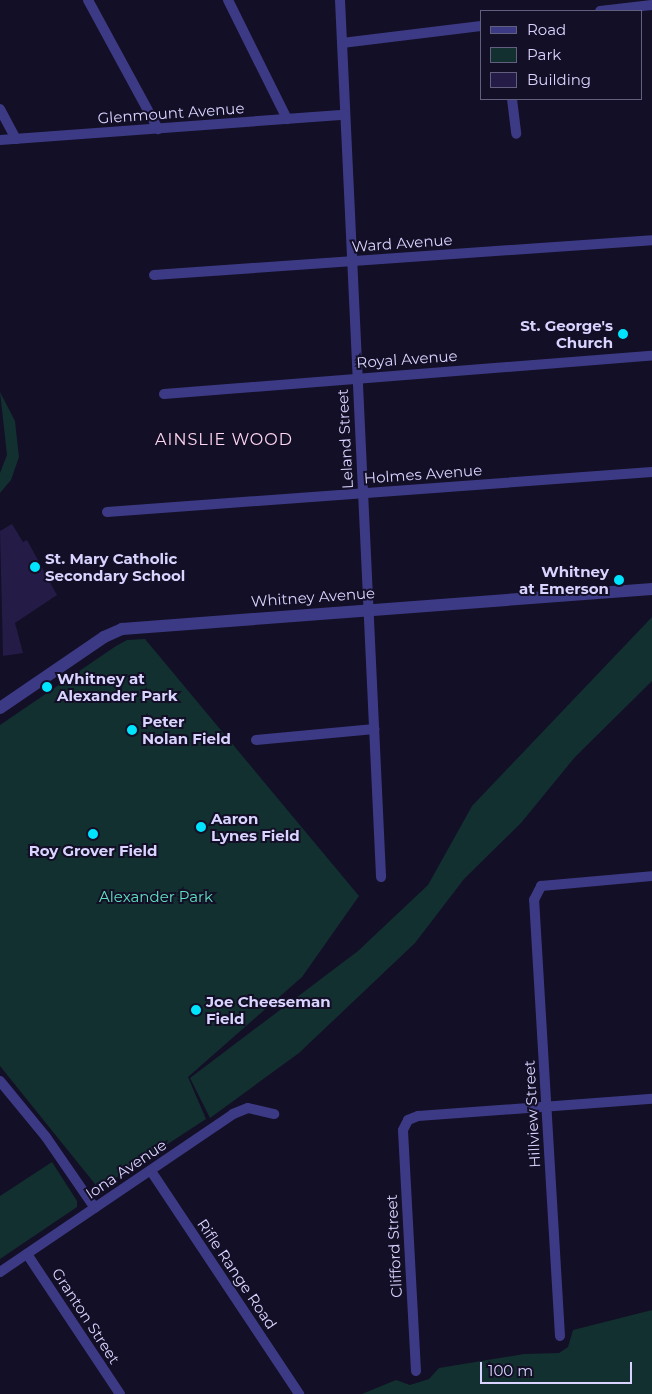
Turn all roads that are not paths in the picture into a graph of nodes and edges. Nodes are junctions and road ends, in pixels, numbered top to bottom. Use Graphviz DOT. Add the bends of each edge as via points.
graph roads {
  1 [pos="88,0"];
  2 [pos="228,0"];
  3 [pos="340,0"];
  4 [pos="652,5"];
  5 [pos="609,10"];
  6 [pos="480,26"];
  7 [pos="342,42"];
  8 [pos="512,100"];
  9 [pos="0,109"];
  10 [pos="344,115"];
  11 [pos="287,119"];
  12 [pos="158,129"];
  13 [pos="516,134"];
  14 [pos="16,139"];
  15 [pos="0,140"];
  16 [pos="652,240"];
  17 [pos="352,261"];
  18 [pos="154,274"];
  19 [pos="652,356"];
  20 [pos="357,378"];
  21 [pos="164,394"];
  22 [pos="652,472"];
  23 [pos="363,494"];
  24 [pos="107,512"];
  25 [pos="652,589"];
  26 [pos="368,610"];
  27 [pos="0,708"];
  28 [pos="374,729"];
  29 [pos="256,740"];
  30 [pos="652,876"];
  31 [pos="381,877"];
  32 [pos="0,1081"];
  33 [pos="652,1099"];
  34 [pos="547,1108"];
  35 [pos="274,1114"];
  36 [pos="151,1171"];
  37 [pos="95,1208"];
  38 [pos="27,1254"];
  39 [pos="0,1272"];
  40 [pos="560,1336"];
  41 [pos="416,1371"];
  42 [pos="120,1394"];
  43 [pos="299,1394"];
  1 -- 12 [label="street"];
  2 -- 11 [label="street"];
  3 -- 7 [label="street, Leland Street"];
  4 -- 5 [label="street"];
  6 -- 7 [label="street"];
  7 -- 10 [label="street, Leland Street"];
  8 -- 13 [label="street"];
  9 -- 14 [label="street"];
  10 -- 11 [label="street, Glenmount Avenue"];
  10 -- 17 [label="street, Leland Street"];
  11 -- 12 [label="street, Glenmount Avenue"];
  12 -- 14 [label="street, Glenmount Avenue"];
  14 -- 15 [label="street, Glenmount Avenue"];
  16 -- 17 [label="street, Ward Avenue"];
  17 -- 18 [label="street, Ward Avenue"];
  17 -- 20 [label="street, Leland Street"];
  19 -- 20 [label="street, Royal Avenue"];
  20 -- 21 [label="street, Royal Avenue"];
  20 -- 23 [label="street, Leland Street"];
  22 -- 23 [label="street, Holmes Avenue"];
  23 -- 24 [label="street, Holmes Avenue"];
  23 -- 26 [label="street, Leland Street"];
  25 -- 26 [label="street, Whitney Avenue"];
  26 -- 27 [label="street, Whitney Avenue" via="122,629 104,637"];
  26 -- 28 [label="street, Leland Street"];
  28 -- 29 [label="street"];
  28 -- 31 [label="street, Leland Street"];
  30 -- 34 [label="street, Hillview Street" via="549,884 536,891"];
  32 -- 37 [label="street" via="46,1137"];
  33 -- 34 [label="street"];
  34 -- 40 [label="street, Hillview Street"];
  34 -- 41 [label="street, Clifford Street" via="418,1116 408,1120 403,1130"];
  35 -- 36 [label="street, Iona Avenue" via="248,1108 233,1114"];
  36 -- 37 [label="street, Iona Avenue"];
  36 -- 43 [label="street, Rifle Range Road"];
  37 -- 38 [label="street, Iona Avenue"];
  38 -- 39 [label="street, Iona Avenue"];
  38 -- 42 [label="street, Granton Street"];
}
